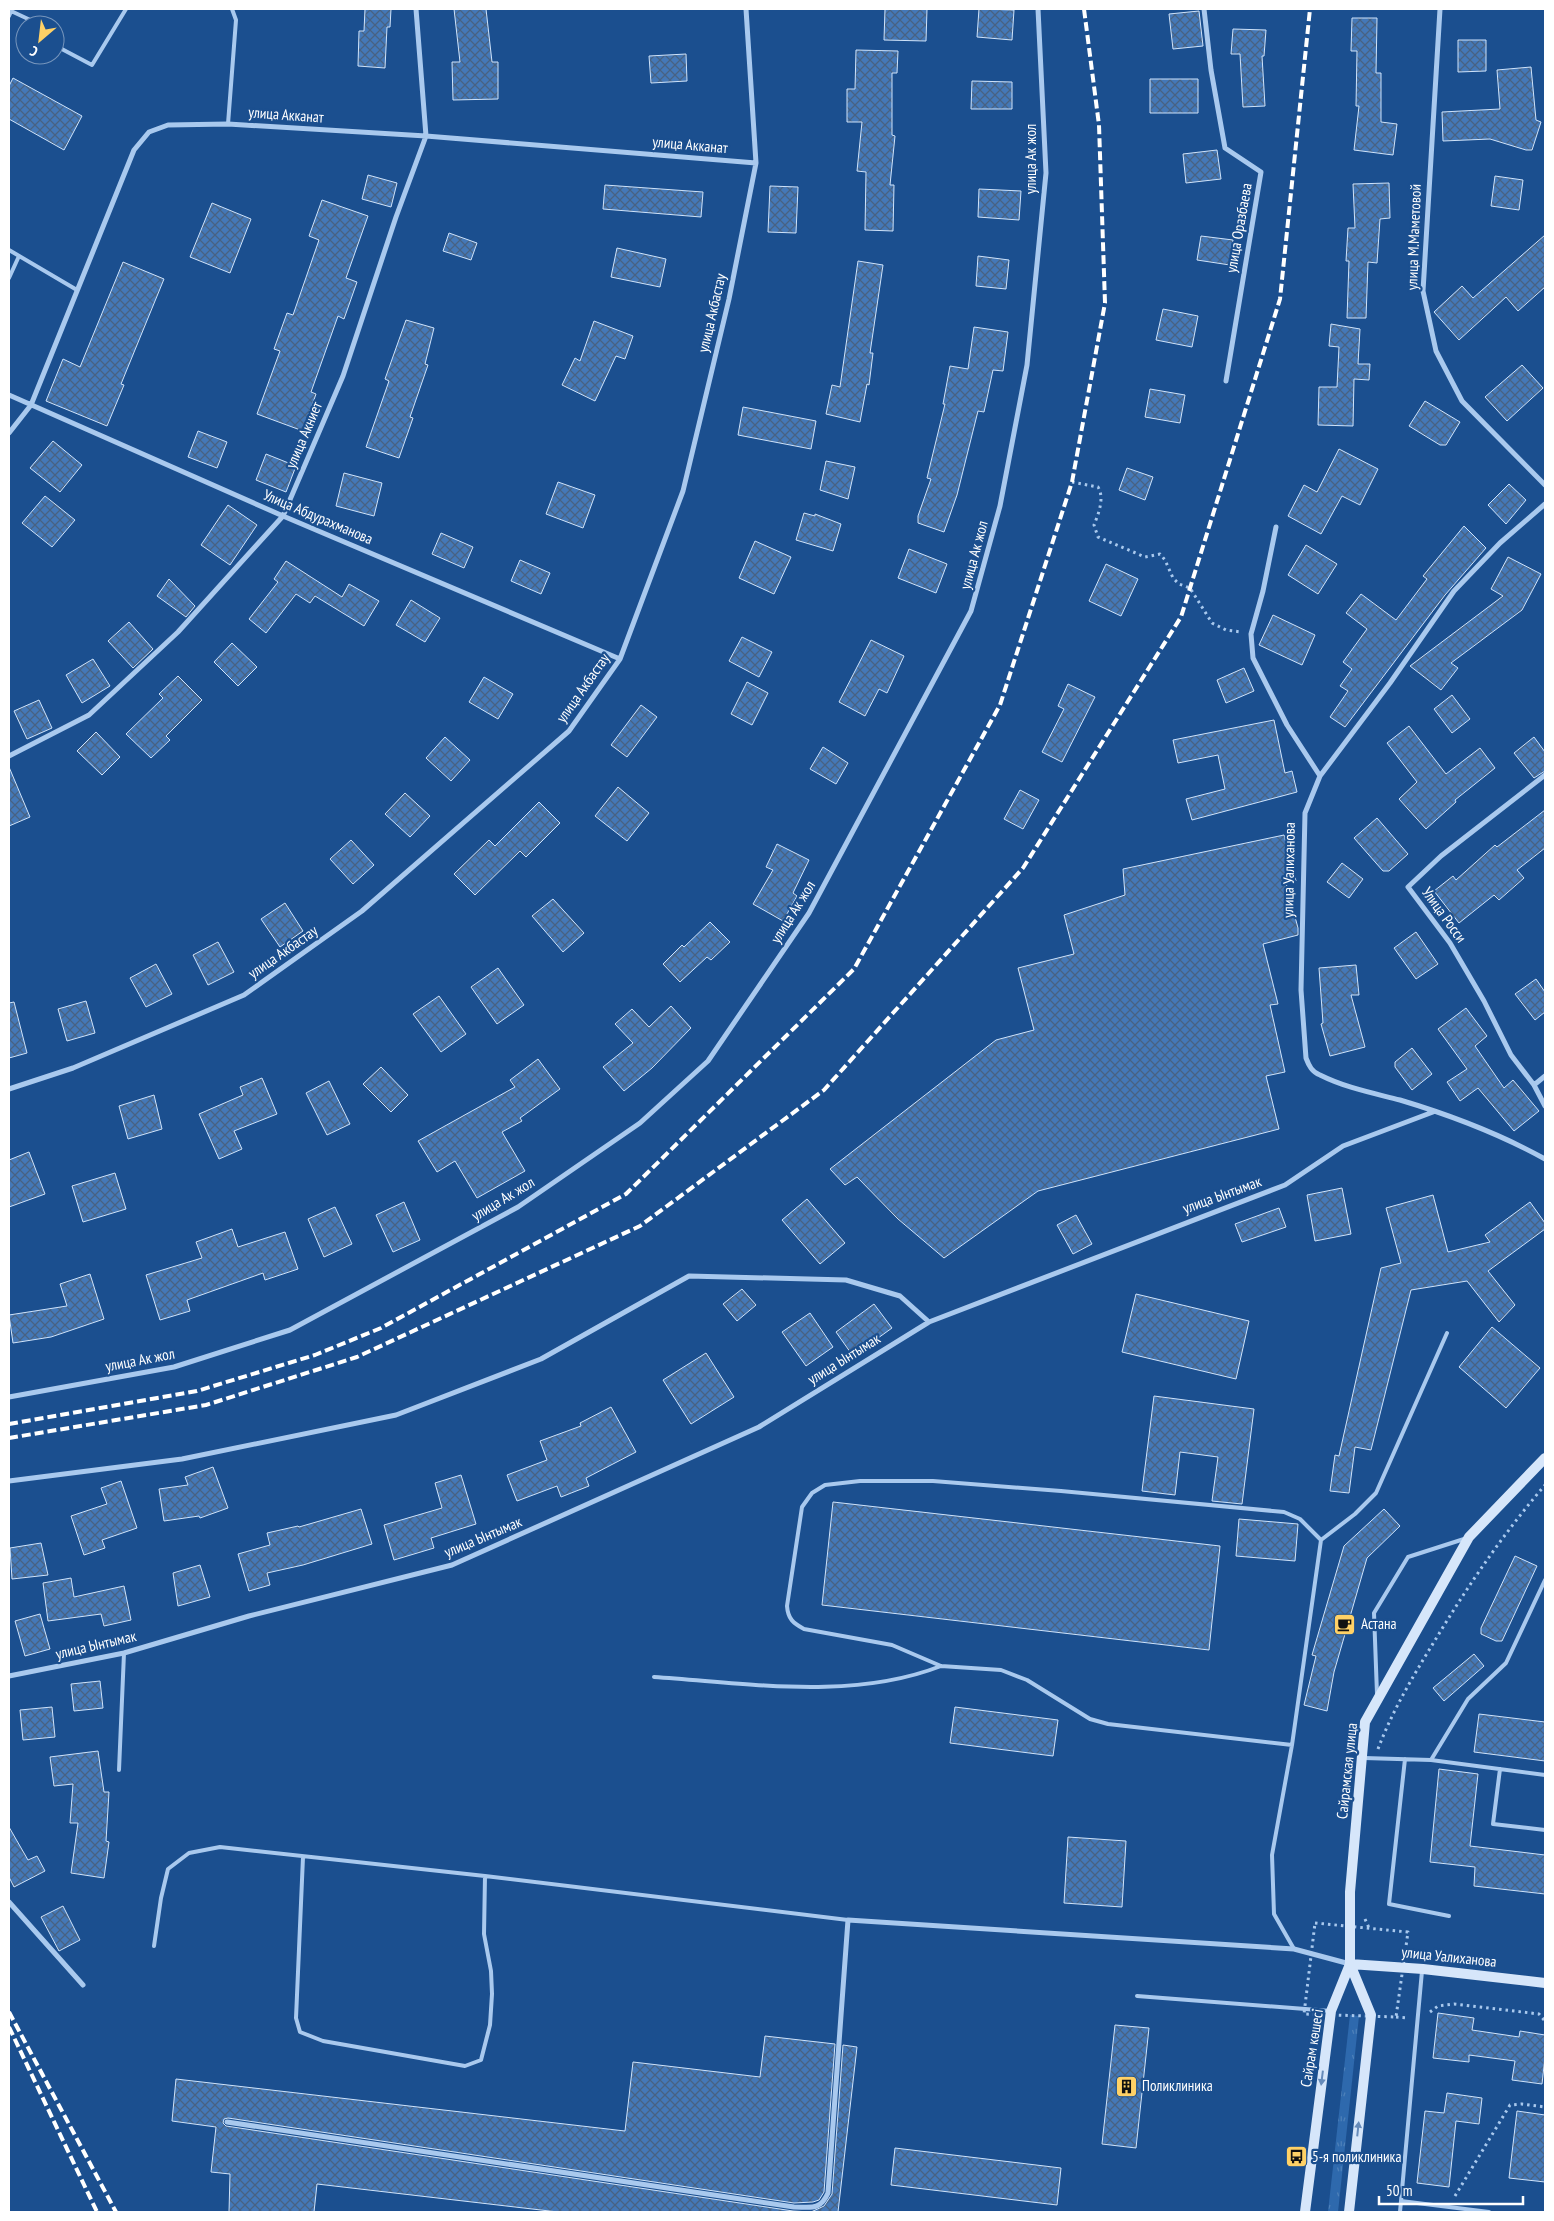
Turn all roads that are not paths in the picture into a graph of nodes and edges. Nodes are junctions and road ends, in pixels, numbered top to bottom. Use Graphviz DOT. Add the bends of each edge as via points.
graph roads {
  1 [pos="126,9"];
  2 [pos="232,9"];
  3 [pos="416,9"];
  4 [pos="746,9"];
  5 [pos="1038,9"];
  6 [pos="1204,9"];
  7 [pos="1440,9"];
  8 [pos="12,10"];
  9 [pos="9,16"];
  10 [pos="65,51"];
  11 [pos="228,124"];
  12 [pos="426,136"];
  13 [pos="756,163"];
  14 [pos="9,250"];
  15 [pos="19,256"];
  16 [pos="9,278"];
  17 [pos="77,290"];
  18 [pos="1226,381"];
  19 [pos="9,395"];
  20 [pos="31,405"];
  21 [pos="9,433"];
  22 [pos="1545,485"];
  23 [pos="1545,504"];
  24 [pos="283,516"];
  25 [pos="1276,527"];
  26 [pos="620,659"];
  27 [pos="9,756"];
  28 [pos="1545,775"];
  29 [pos="1320,776"];
  30 [pos="1545,1076"];
  31 [pos="1534,1085"];
  32 [pos="9,1089"];
  33 [pos="1545,1106"];
  34 [pos="1433,1112"];
  35 [pos="1545,1159"];
  36 [pos="929,1322"];
  37 [pos="1447,1333"];
  38 [pos="9,1397"];
  39 [pos="1545,1458"];
  40 [pos="9,1482"];
  41 [pos="1469,1537"];
  42 [pos="1321,1540"];
  43 [pos="1545,1580"];
  44 [pos="124,1653"];
  45 [pos="941,1666"];
  46 [pos="9,1676"];
  47 [pos="654,1678"];
  48 [pos="1377,1701"];
  49 [pos="1292,1745"];
  50 [pos="1362,1758"];
  51 [pos="1405,1759"];
  52 [pos="1431,1760"];
  53 [pos="1500,1769"];
  54 [pos="119,1770"];
  55 [pos="1545,1775"];
  56 [pos="1545,1830"];
  57 [pos="303,1857"];
  58 [pos="484,1876"];
  59 [pos="9,1902"];
  60 [pos="1449,1916"];
  61 [pos="848,1920"];
  62 [pos="154,1946"];
  63 [pos="1294,1949"];
  64 [pos="1350,1964"];
  65 [pos="1422,1969"];
  66 [pos="1545,1983"];
  67 [pos="82,1986"];
  68 [pos="1137,1996"];
  69 [pos="1331,2011"];
  70 [pos="227,2122"];
  71 [pos="1401,2201"];
  72 [pos="1305,2212"];
  73 [pos="1349,2212"];
  74 [pos="1400,2212"];
  75 [pos="1488,2212"];
  1 -- 10 [label="lane" via="92,65"];
  2 -- 11 [label="lane" via="236,20"];
  3 -- 12 [label="street, улица Акниет"];
  4 -- 13 [label="street, улица Акбастау"];
  5 -- 38 [label="street, улица Ак жол" via="1046,173 1027,365 1000,506 971,611 810,913 708,1061 640,1123 518,1207 290,1330 174,1367"];
  6 -- 18 [label="street, улица Оразбаева" via="1224,148 1261,172"];
  7 -- 22 [label="street, улица М.Маметовой" via="1423,291 1436,351 1462,401"];
  8 -- 9 [label="lane"];
  11 -- 12 [label="street, улица Акканат"];
  11 -- 17 [label="street, улица Акканат" via="168,125 149,132 134,150"];
  12 -- 13 [label="street, улица Акканат"];
  12 -- 24 [label="street, улица Акниет" via="343,376"];
  13 -- 26 [label="street, улица Акбастау" via="729,299 683,491"];
  14 -- 15 [label="lane"];
  15 -- 16 [label="lane"];
  15 -- 17 [label="lane"];
  17 -- 20 [label="street, улица Акканат"];
  19 -- 20 [label="street, Улица Абдурахманова"];
  20 -- 21 [label="street, улица Акканат"];
  20 -- 24 [label="street, Улица Абдурахманова"];
  23 -- 29 [label="street, улица Уалиханова" via="1500,543 1454,591"];
  24 -- 26 [label="street, Улица Абдурахманова"];
  24 -- 27 [label="street, улица Акниет" via="178,632 90,715"];
  25 -- 29 [label="street" via="1251,634 1253,658 1287,725"];
  26 -- 32 [label="street, улица Акбастау" via="570,731 362,911 244,995 73,1068"];
  28 -- 31 [label="street, Улица Росси" via="1441,856 1408,887 1450,943 1511,1055"];
  29 -- 34 [label="street, улица Уалиханова" via="1306,813 1301,990 1306,1058 1318,1074 1339,1083"];
  30 -- 31 [label="street"];
  31 -- 33 [label="street, Улица Росси"];
  34 -- 35 [label="street, улица Уалиханова" via="1494,1134"];
  34 -- 36 [label="street, улица Ынтымак" via="1343,1146 1286,1185"];
  36 -- 40 [label="street" via="900,1296 846,1280 689,1276 541,1359 396,1414 182,1459"];
  36 -- 44 [label="street, улица Ынтымак" via="759,1427 452,1565 249,1616"];
  37 -- 42 [label="lane" via="1376,1493 1356,1514"];
  39 -- 41 [label="main road, Сайрамская улица"];
  41 -- 48 [label="main road, Сайрамская улица"];
  41 -- 48 [label="lane" via="1408,1557 1374,1613"];
  42 -- 45 [label="lane" via="1300,1519 1284,1512 1081,1493 933,1481 860,1481 824,1485 812,1493 802,1507 788,1617 804,1629 892,1645"];
  42 -- 49 [label="lane"];
  43 -- 52 [label="lane" via="1506,1663 1468,1699"];
  44 -- 46 [label="street, улица Ынтымак"];
  44 -- 54 [label="lane"];
  45 -- 47 [label="lane" via="915,1676 860,1685 797,1686"];
  45 -- 49 [label="lane" via="1001,1670 1027,1680 1090,1720"];
  48 -- 50 [label="main road, Сайрамская улица" via="1366,1722"];
  49 -- 63 [label="lane" via="1272,1855 1274,1914"];
  50 -- 51 [label="lane"];
  50 -- 64 [label="main road, Сайрамская улица" via="1350,1892"];
  51 -- 52 [label="lane"];
  51 -- 60 [label="lane" via="1389,1904"];
  52 -- 53 [label="lane"];
  53 -- 55 [label="lane"];
  53 -- 56 [label="lane" via="1493,1824"];
  57 -- 58 [label="lane"];
  57 -- 58 [label="lane" via="296,2018 300,2032 323,2041 465,2066 481,2060 490,2025 492,1979 484,1934"];
  57 -- 62 [label="lane" via="220,1847 188,1852 168,1869 160,1898"];
  58 -- 61 [label="lane"];
  59 -- 67 [label="street"];
  61 -- 63 [label="street"];
  61 -- 70 [label="street" via="828,2194 817,2207 794,2207"];
  63 -- 64 [label="street"];
  64 -- 65 [label="main road, улица Уалиханова"];
  64 -- 69 [label="main road, Сайрам көшесі"];
  73 -- 64 [label="main road, one-way" via="1371,2015"];
  65 -- 66 [label="main road, улица Уалиханова"];
  65 -- 71 [label="lane"];
  68 -- 69 [label="lane"];
  69 -- 72 [label="main road, Сайрам көшесі, one-way"];
  71 -- 74 [label="lane"];
  71 -- 75 [label="lane"];
}
